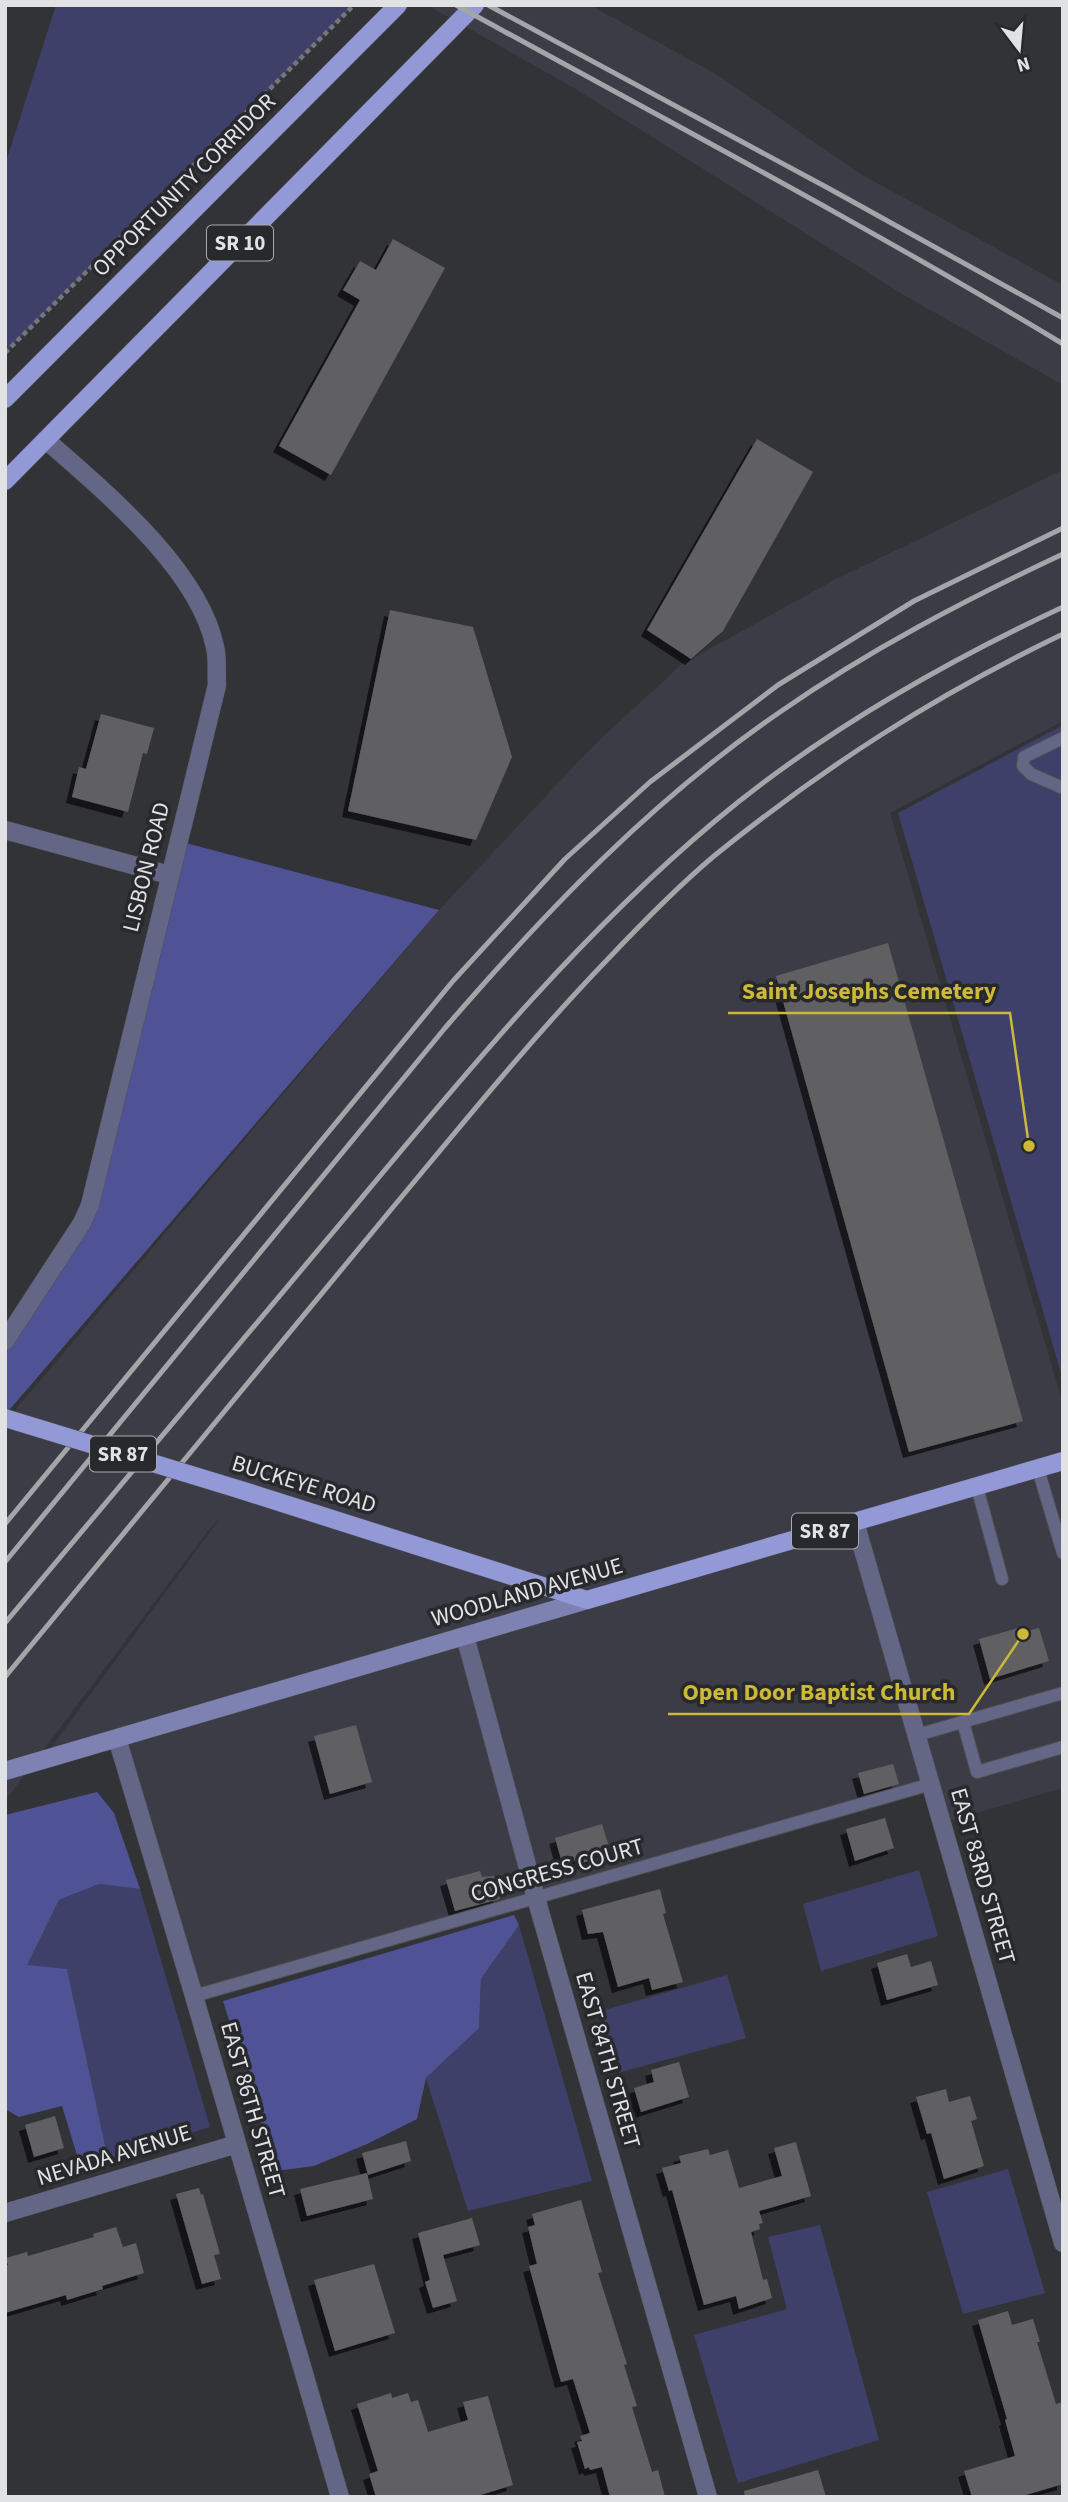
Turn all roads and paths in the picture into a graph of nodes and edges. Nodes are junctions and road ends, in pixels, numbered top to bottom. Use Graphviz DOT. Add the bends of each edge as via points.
graph roads {
  1 [pos="354,5"];
  2 [pos="398,5"];
  3 [pos="475,5"];
  4 [pos="5,353"];
  5 [pos="5,399"];
  6 [pos="46,440"];
  7 [pos="5,481"];
  8 [pos="1063,738"];
  9 [pos="1063,788"];
  10 [pos="5,830"];
  11 [pos="169,875"];
  12 [pos="5,1341"];
  13 [pos="5,1418"];
  14 [pos="1063,1461"];
  15 [pos="1038,1469"];
  16 [pos="977,1487"];
  17 [pos="855,1522"];
  18 [pos="1063,1553"];
  19 [pos="1002,1579"];
  20 [pos="587,1600"];
  21 [pos="465,1636"];
  22 [pos="1063,1693"];
  23 [pos="963,1722"];
  24 [pos="917,1735"];
  25 [pos="117,1738"];
  26 [pos="1063,1747"];
  27 [pos="5,1771"];
  28 [pos="931,1784"];
  29 [pos="536,1898"];
  30 [pos="194,1996"];
  31 [pos="237,2144"];
  32 [pos="5,2213"];
  33 [pos="1063,2243"];
  34 [pos="336,2496"];
  35 [pos="708,2497"];
  1 -- 4 [label="path"];
  2 -- 5 [label="main road, OPPORTUNITY CORRIDOR / SR 10"];
  3 -- 6 [label="main road, SR 10"];
  6 -- 7 [label="main road, SR 10"];
  6 -- 11 [label="street, LISBON ROAD" via="167,557 203,615 215,647 217,685"];
  8 -- 9 [label="lane" via="1024,757 1023,765 1031,774"];
  10 -- 11 [label="street"];
  11 -- 12 [label="street, LISBON ROAD" via="90,1205"];
  13 -- 20 [label="main road, BUCKEYE ROAD / SR 87, bridge"];
  14 -- 15 [label="main road, WOODLAND AVENUE / SR 87"];
  15 -- 16 [label="main road, WOODLAND AVENUE / SR 87"];
  15 -- 18 [label="lane"];
  16 -- 17 [label="main road, WOODLAND AVENUE / SR 87"];
  16 -- 19 [label="lane"];
  17 -- 20 [label="main road, WOODLAND AVENUE / SR 87"];
  17 -- 24 [label="street, EAST 83RD STREET"];
  20 -- 21 [label="main road, WOODLAND AVENUE"];
  21 -- 25 [label="main road, WOODLAND AVENUE"];
  21 -- 29 [label="street, EAST 84TH STREET"];
  22 -- 23 [label="lane"];
  23 -- 24 [label="lane"];
  23 -- 26 [label="lane" via="976,1772"];
  24 -- 28 [label="street, EAST 83RD STREET"];
  25 -- 27 [label="main road, WOODLAND AVENUE"];
  25 -- 30 [label="street, EAST 86TH STREET"];
  28 -- 29 [label="lane, CONGRESS COURT"];
  28 -- 33 [label="street, EAST 83RD STREET"];
  29 -- 30 [label="lane, CONGRESS COURT"];
  29 -- 35 [label="street, EAST 84TH STREET"];
  30 -- 31 [label="street, EAST 86TH STREET"];
  31 -- 32 [label="street, NEVADA AVENUE"];
  31 -- 34 [label="street, EAST 86TH STREET"];
}
